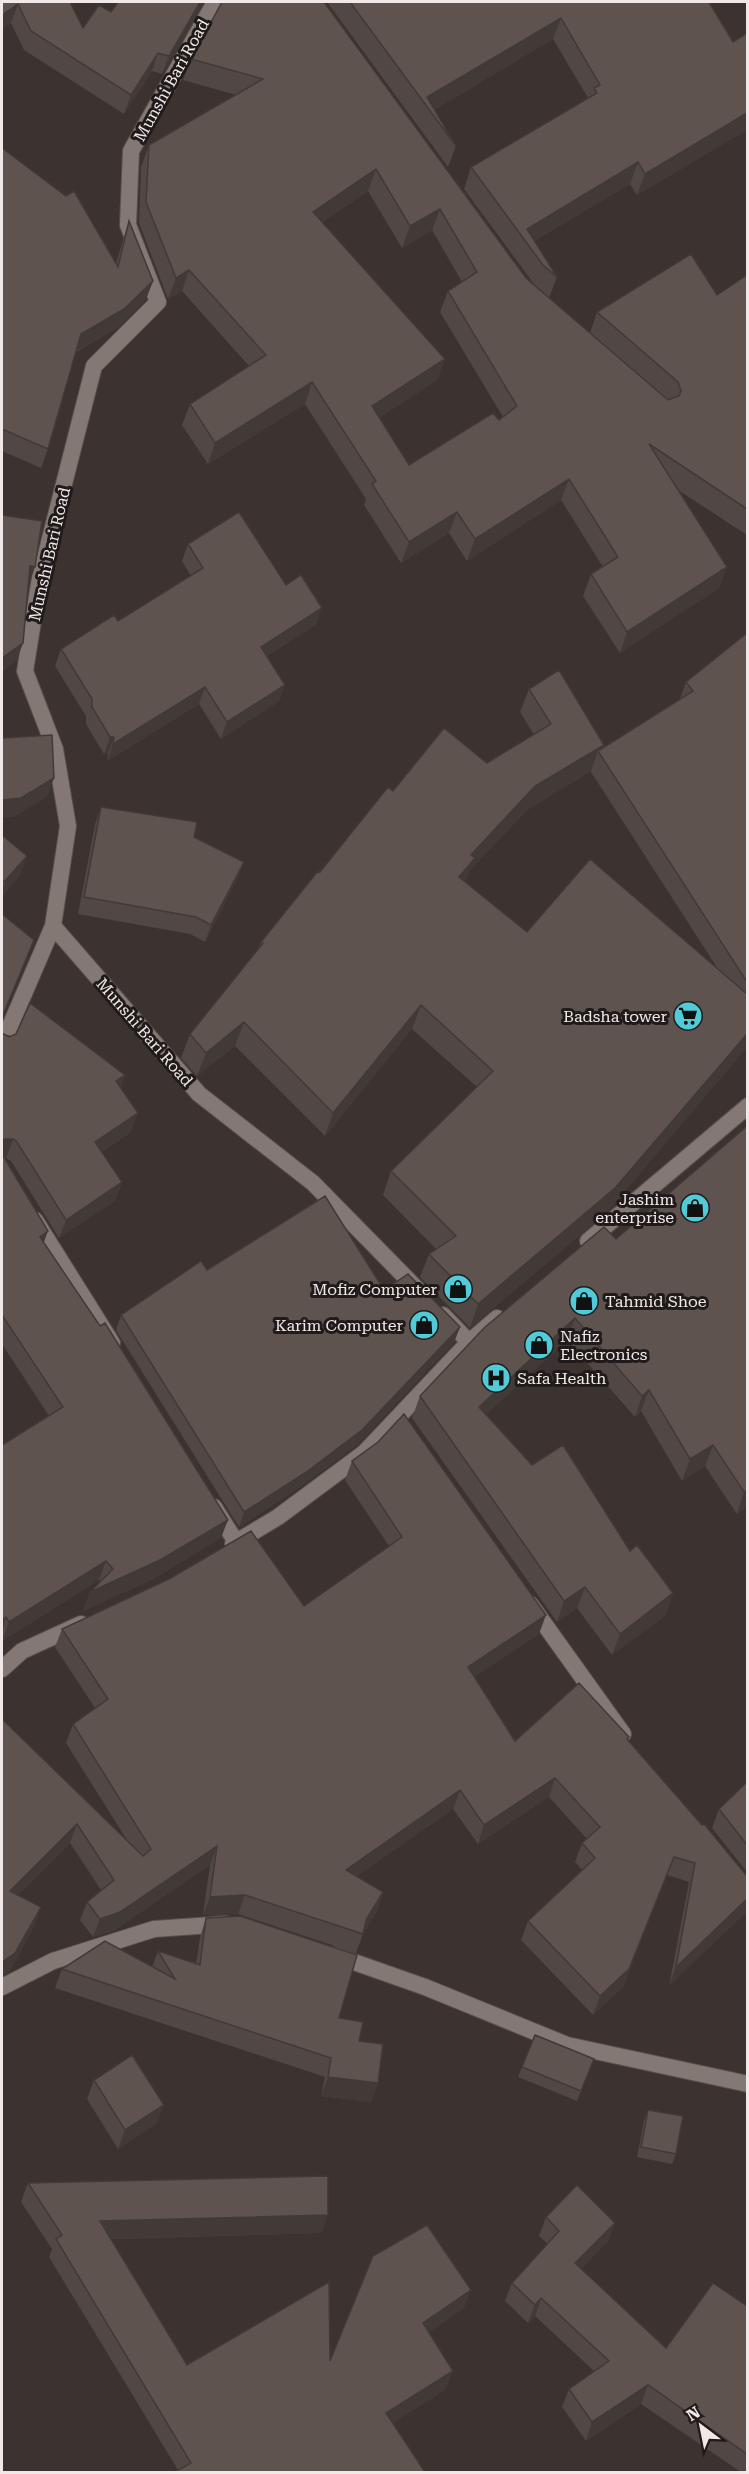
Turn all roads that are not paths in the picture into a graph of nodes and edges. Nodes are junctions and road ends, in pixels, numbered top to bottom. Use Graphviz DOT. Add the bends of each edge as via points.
graph roads {
  1 [pos="215,2"];
  2 [pos="53,926"];
  3 [pos="2,1045"];
  4 [pos="747,1106"];
  5 [pos="27,1207"];
  6 [pos="577,1250"];
  7 [pos="514,1304"];
  8 [pos="469,1342"];
  9 [pos="122,1359"];
  10 [pos="204,1491"];
  11 [pos="236,1542"];
  12 [pos="216,1554"];
  13 [pos="521,1591"];
  14 [pos="95,1617"];
  15 [pos="2,1669"];
  16 [pos="631,1745"];
  17 [pos="246,1927"];
  18 [pos="321,1950"];
  19 [pos="2,1988"];
  20 [pos="747,2084"];
  1 -- 2 [label="street, Munshi Bari Road" via="131,151 128,225 158,302 94,366 40,578 26,670 55,749 68,826"];
  2 -- 3 [label="street"];
  2 -- 8 [label="street, Munshi Bari Road" via="199,1094 313,1183"];
  4 -- 6 [label="street"];
  5 -- 9 [label="street"];
  7 -- 8 [label="street"];
  8 -- 11 [label="street" via="402,1421 278,1517"];
  10 -- 11 [label="street"];
  11 -- 12 [label="street"];
  13 -- 16 [label="street"];
  14 -- 15 [label="street" via="22,1651"];
  17 -- 19 [label="street" via="235,1924 154,1929 53,1960"];
  18 -- 20 [label="street" via="567,2045"];
}
